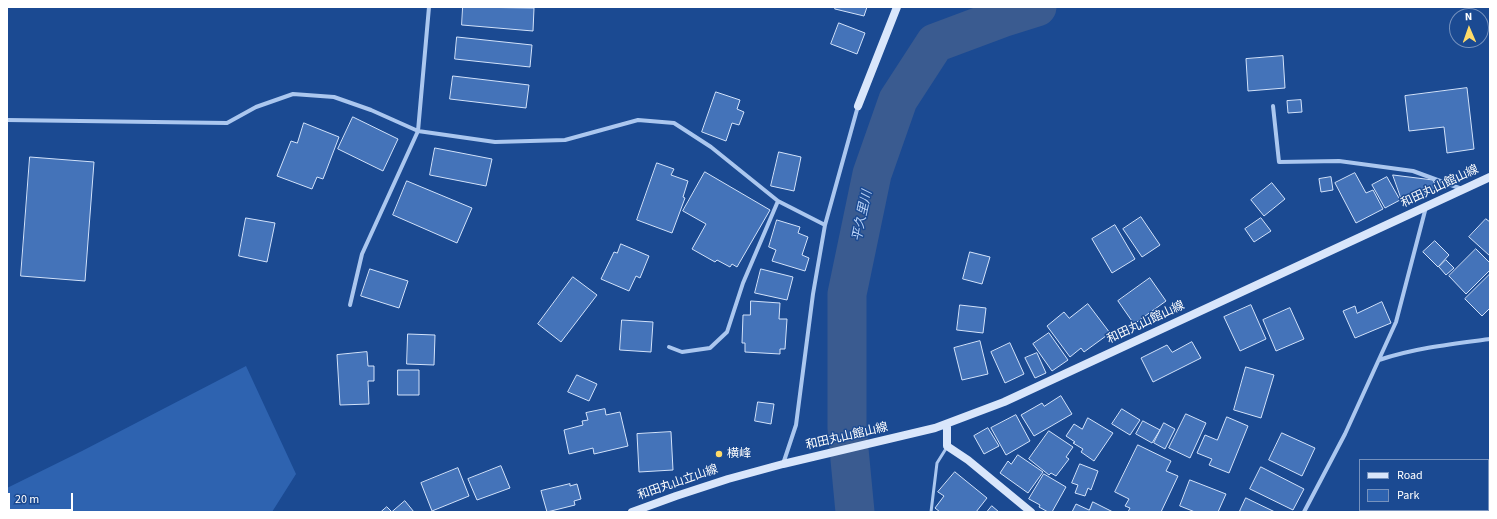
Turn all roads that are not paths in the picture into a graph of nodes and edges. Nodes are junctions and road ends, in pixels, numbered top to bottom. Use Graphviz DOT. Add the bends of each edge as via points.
graph roads {
  1 [pos="430,7"];
  2 [pos="897,7"];
  3 [pos="858,106"];
  4 [pos="1273,106"];
  5 [pos="7,120"];
  6 [pos="418,131"];
  7 [pos="1490,177"];
  8 [pos="1464,190"];
  9 [pos="778,201"];
  10 [pos="1426,208"];
  11 [pos="825,225"];
  12 [pos="350,305"];
  13 [pos="1490,339"];
  14 [pos="669,347"];
  15 [pos="1378,360"];
  16 [pos="947,424"];
  17 [pos="948,446"];
  18 [pos="802,460"];
  19 [pos="783,464"];
  20 [pos="632,512"];
  21 [pos="931,512"];
  22 [pos="1031,512"];
  23 [pos="1304,512"];
  1 -- 6 [label="street"];
  2 -- 3 [label="main road"];
  3 -- 11 [label="street"];
  4 -- 8 [label="street" via="1279,162 1339,161 1413,171"];
  5 -- 6 [label="street" via="227,123 256,106 293,94 334,97 372,110"];
  6 -- 9 [label="street" via="495,142 565,140 638,120 674,123 711,147"];
  6 -- 12 [label="street" via="362,254"];
  7 -- 8 [label="main road, 和田丸山館山線"];
  8 -- 10 [label="main road, 和田丸山館山線"];
  9 -- 11 [label="street"];
  9 -- 14 [label="street" via="743,283 727,332 710,348 682,352"];
  10 -- 15 [label="street" via="1396,322"];
  10 -- 16 [label="main road, 和田丸山館山線" via="1004,402"];
  11 -- 19 [label="street" via="796,425"];
  13 -- 15 [label="street" via="1444,345"];
  15 -- 23 [label="street" via="1345,434"];
  16 -- 17 [label="main road"];
  16 -- 18 [label="main road, 和田丸山館山線"];
  17 -- 21 [label="lane" via="937,462"];
  17 -- 22 [label="main road"];
  18 -- 19 [label="main road, 和田丸山立山線"];
  19 -- 20 [label="main road, 和田丸山立山線"];
}
